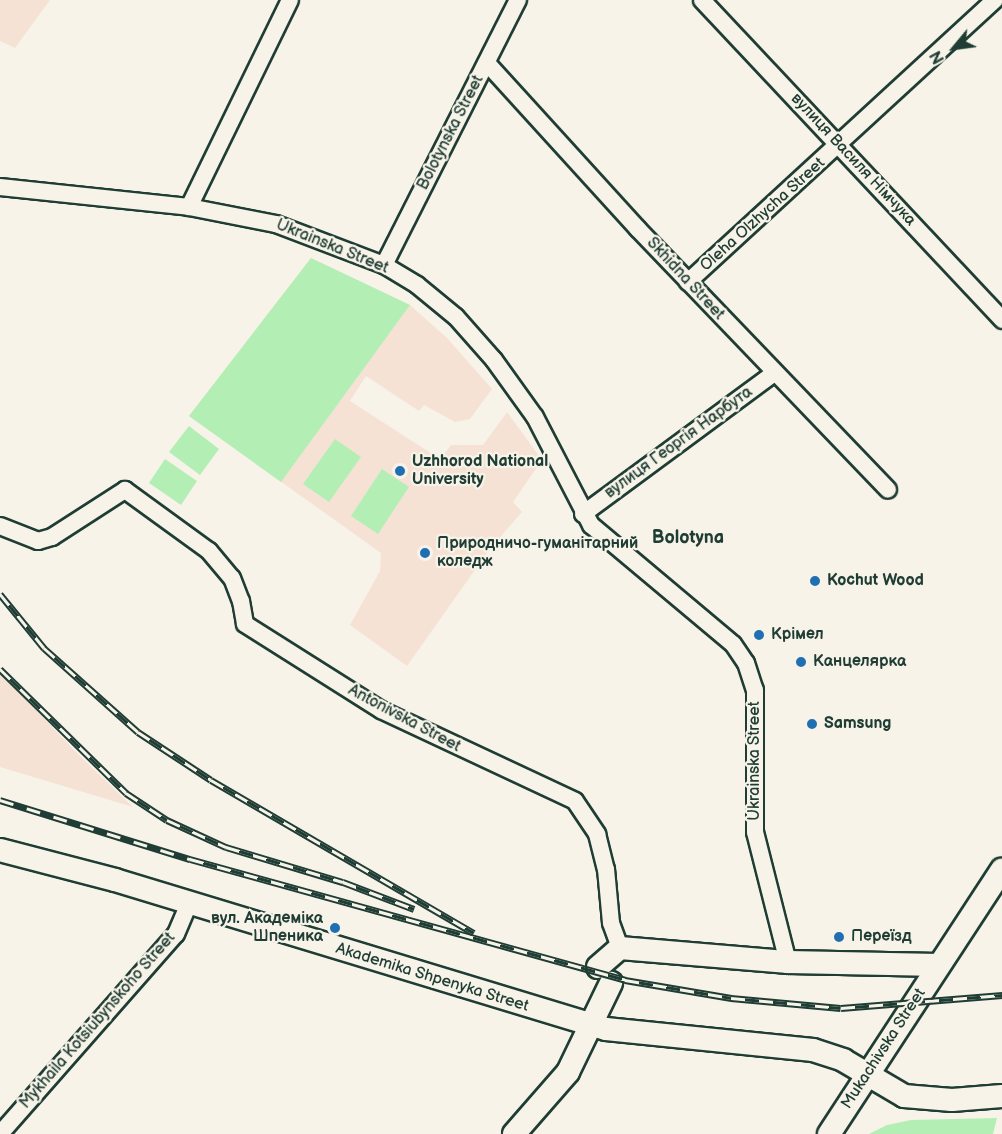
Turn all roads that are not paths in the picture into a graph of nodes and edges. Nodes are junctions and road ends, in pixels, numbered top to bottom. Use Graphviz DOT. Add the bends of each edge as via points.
graph roads {
  1 [pos="290,0"];
  2 [pos="518,0"];
  3 [pos="702,0"];
  4 [pos="995,4"];
  5 [pos="487,63"];
  6 [pos="839,145"];
  7 [pos="0,187"];
  8 [pos="189,207"];
  9 [pos="384,265"];
  10 [pos="688,282"];
  11 [pos="1002,320"];
  12 [pos="774,373"];
  13 [pos="888,490"];
  14 [pos="583,514"];
  15 [pos="0,526"];
  16 [pos="0,850"];
  17 [pos="1002,870"];
  18 [pos="189,904"];
  19 [pos="788,962"];
  20 [pos="939,965"];
  21 [pos="608,968"];
  22 [pos="590,1024"];
  23 [pos="868,1076"];
  24 [pos="1002,1096"];
  25 [pos="0,1134"];
  26 [pos="514,1134"];
  27 [pos="829,1134"];
  1 -- 8 [label="street"];
  2 -- 5 [label="street, Bolotynska Street"];
  3 -- 6 [label="street, вулиця Василя Німчука"];
  4 -- 6 [label="street, Oleha Olzhycha Street"];
  5 -- 9 [label="street, Bolotynska Street"];
  5 -- 10 [label="street, Skhidna Street"];
  6 -- 10 [label="street, Oleha Olzhycha Street"];
  6 -- 11 [label="street, вулиця Василя Німчука"];
  7 -- 8 [label="street, Ukrainska Street"];
  8 -- 9 [label="street, Ukrainska Street" via="276,224"];
  9 -- 14 [label="street, Ukrainska Street" via="417,285 456,317 494,360 536,417"];
  10 -- 12 [label="street, Skhidna Street"];
  12 -- 13 [label="street, Skhidna Street"];
  12 -- 14 [label="street, вулиця Георгія Нарбута"];
  14 -- 19 [label="street, Ukrainska Street" via="603,538 733,644 746,663 755,690 755,832"];
  15 -- 21 [label="street, Antonivska Street" via="32,539 52,537 125,490 208,551 232,578 245,624 381,710 454,748 563,792 575,801 597,834 606,869 611,923"];
  16 -- 18 [label="main road, Akademika Shpenyka Street" via="32,855"];
  17 -- 20 [label="main road, Mukachivska Street"];
  18 -- 22 [label="main road, Akademika Shpenyka Street"];
  18 -- 25 [label="street, Mykhaila Kotsiubynskoho Street" via="176,934"];
  19 -- 20 [label="main road"];
  19 -- 21 [label="main road"];
  20 -- 23 [label="main road, Mukachivska Street"];
  21 -- 22 [label="main road"];
  22 -- 23 [label="main road, Akademika Shpenyka Street" via="626,1033 813,1050 843,1060"];
  22 -- 26 [label="main road" via="568,1072"];
  23 -- 24 [label="main road, Akademika Shpenyka Street" via="892,1092 921,1099"];
  23 -- 27 [label="main road, Mukachivska Street"];
}
